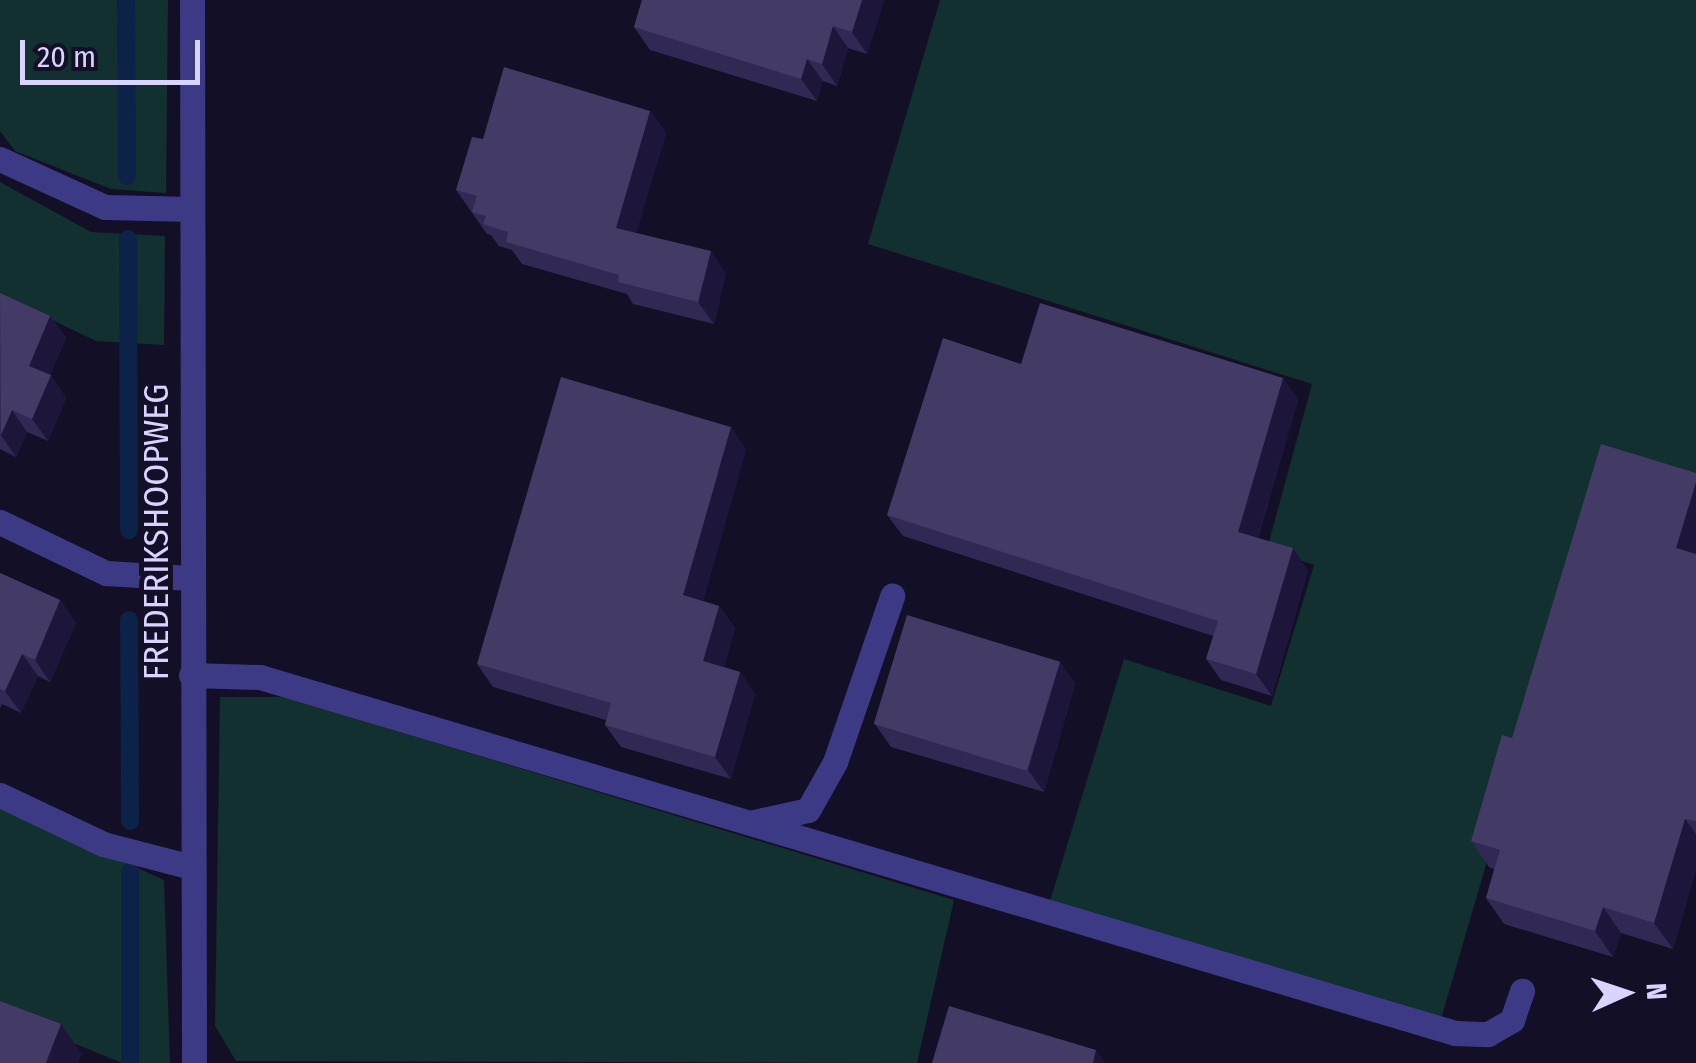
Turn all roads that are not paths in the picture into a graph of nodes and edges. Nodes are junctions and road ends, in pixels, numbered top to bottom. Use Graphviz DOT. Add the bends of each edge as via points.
graph roads {
  1 [pos="192,0"];
  2 [pos="0,159"];
  3 [pos="191,209"];
  4 [pos="0,522"];
  5 [pos="190,578"];
  6 [pos="892,596"];
  7 [pos="191,676"];
  8 [pos="0,795"];
  9 [pos="749,823"];
  10 [pos="192,867"];
  11 [pos="1522,991"];
  12 [pos="194,1063"];
  1 -- 3 [label="street, FREDERIKSHOOPWEG"];
  2 -- 3 [label="street" via="105,207"];
  3 -- 5 [label="street, FREDERIKSHOOPWEG"];
  4 -- 5 [label="street" via="106,573"];
  5 -- 7 [label="street, FREDERIKSHOOPWEG"];
  6 -- 9 [label="street" via="835,762 808,810"];
  7 -- 9 [label="street" via="260,677"];
  7 -- 10 [label="street, FREDERIKSHOOPWEG"];
  8 -- 10 [label="street" via="102,844"];
  9 -- 11 [label="street" via="1455,1034 1488,1034 1512,1020"];
  10 -- 12 [label="street, FREDERIKSHOOPWEG"];
}
